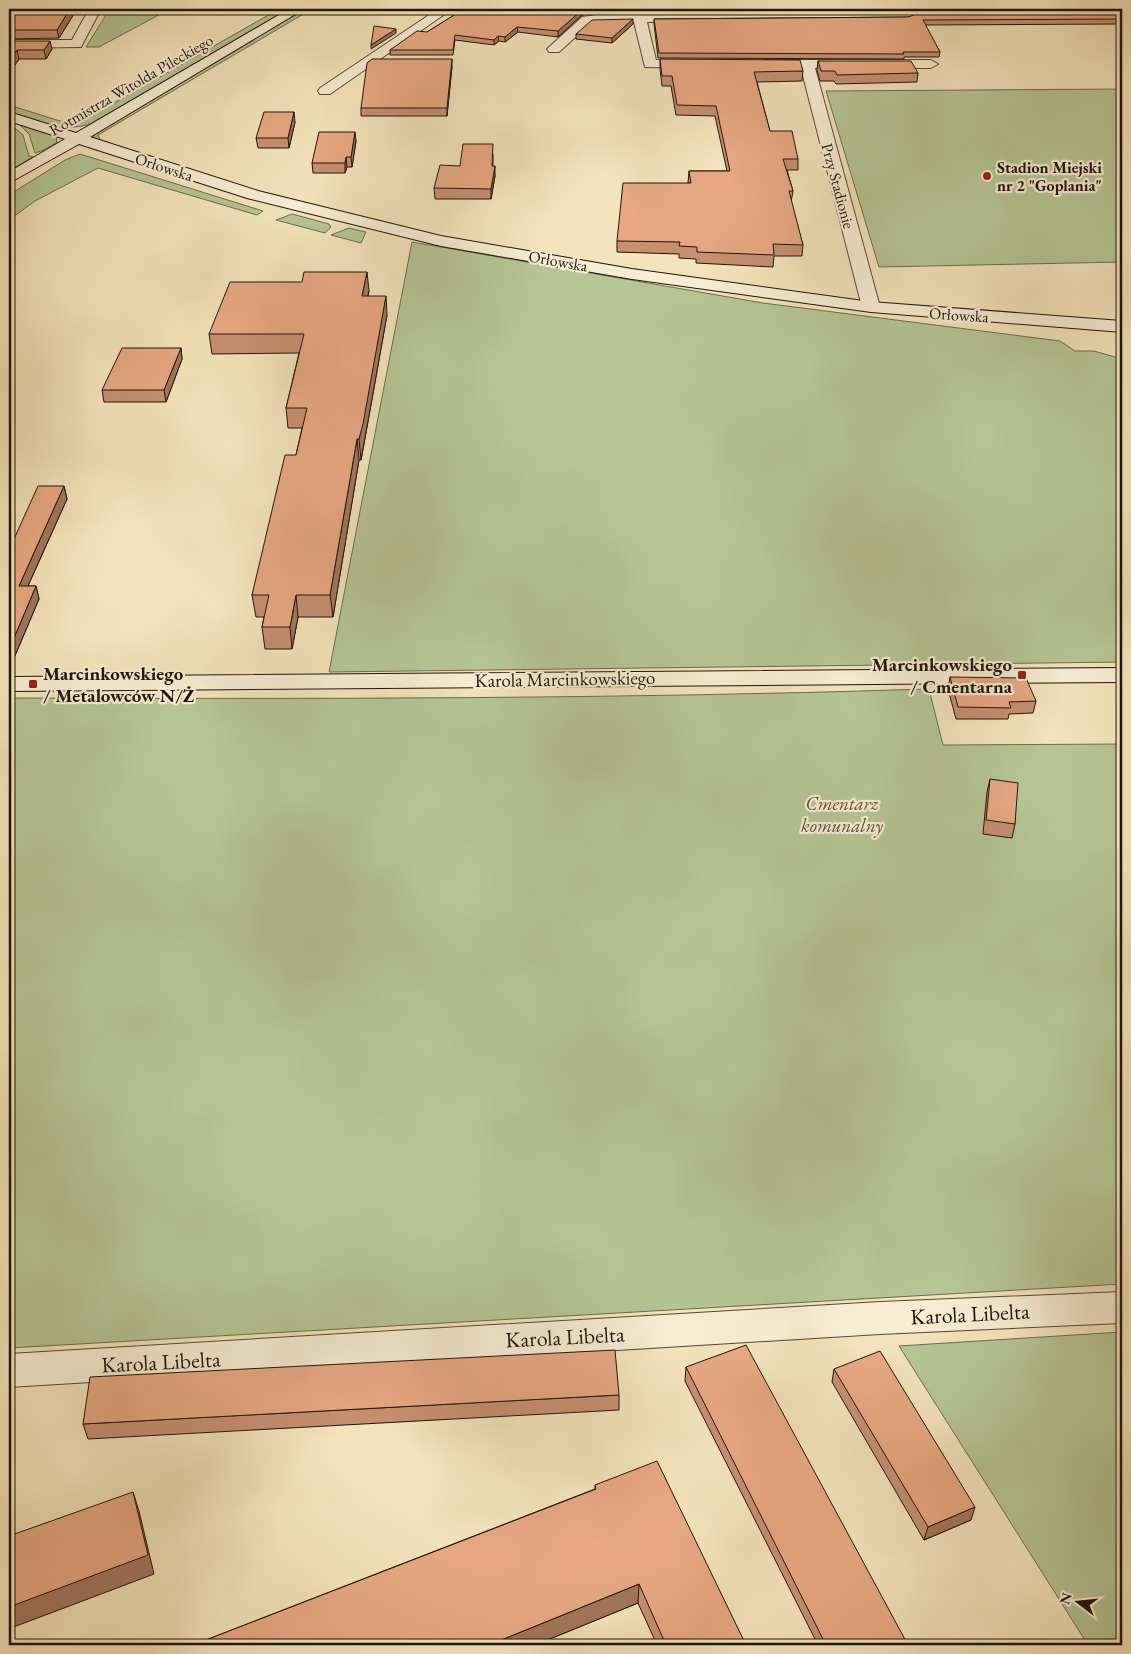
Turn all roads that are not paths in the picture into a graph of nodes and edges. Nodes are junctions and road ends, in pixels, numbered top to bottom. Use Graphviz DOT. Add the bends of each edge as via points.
graph roads {
  1 [pos="95,9"];
  2 [pos="298,9"];
  3 [pos="446,9"];
  4 [pos="1078,9"];
  5 [pos="905,12"];
  6 [pos="639,17"];
  7 [pos="9,44"];
  8 [pos="554,50"];
  9 [pos="366,62"];
  10 [pos="396,62"];
  11 [pos="709,64"];
  12 [pos="748,64"];
  13 [pos="806,64"];
  14 [pos="931,64"];
  15 [pos="325,91"];
  16 [pos="9,116"];
  17 [pos="76,138"];
  18 [pos="9,178"];
  19 [pos="871,307"];
  20 [pos="1122,327"];
  21 [pos="1122,675"];
  22 [pos="9,684"];
  23 [pos="1122,1307"];
  24 [pos="9,1371"];
  1 -- 7 [label="street" via="76,44"];
  2 -- 17 [label="street, Rotmistrza Witolda Pileckiego"];
  3 -- 9 [label="street"];
  4 -- 5 [label="street"];
  5 -- 6 [label="street"];
  6 -- 8 [label="street" via="587,20"];
  6 -- 11 [label="street" via="650,64"];
  9 -- 10 [label="street"];
  9 -- 15 [label="street"];
  12 -- 13 [label="street"];
  13 -- 14 [label="street"];
  13 -- 19 [label="street, Przy Stadionie"];
  16 -- 17 [label="street, Orłowska"];
  17 -- 18 [label="street, Rotmistrza Witolda Pileckiego"];
  17 -- 19 [label="street, Orłowska" via="282,203 441,241 642,276"];
  19 -- 20 [label="street, Orłowska"];
  21 -- 22 [label="street, Karola Marcinkowskiego"];
  23 -- 24 [label="street, Karola Libelta" via="880,1318"];
}
